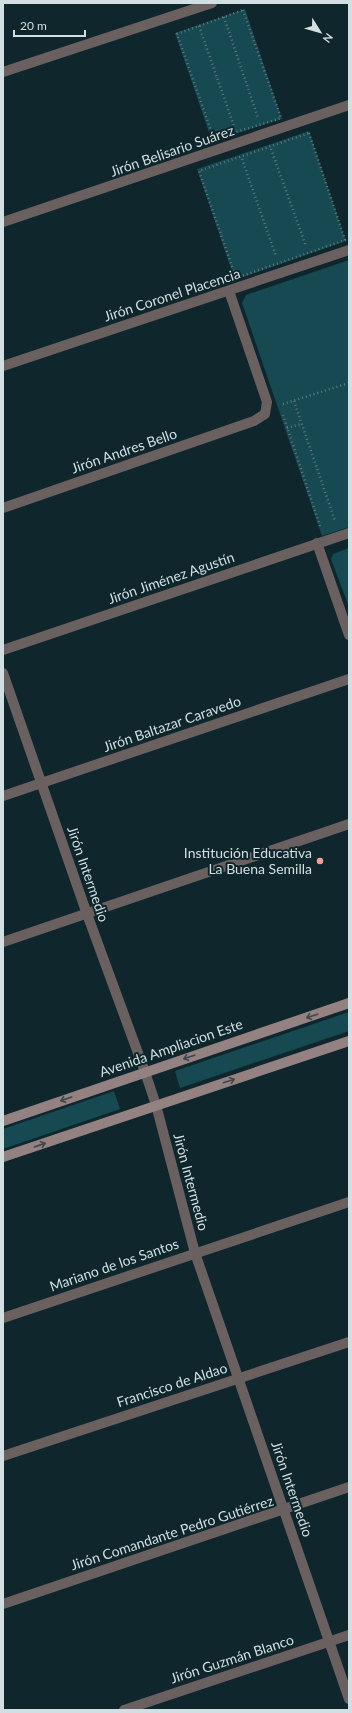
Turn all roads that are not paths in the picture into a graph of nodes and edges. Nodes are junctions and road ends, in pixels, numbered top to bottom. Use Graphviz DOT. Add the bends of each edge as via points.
graph roads {
  1 [pos="212,3"];
  2 [pos="3,72"];
  3 [pos="349,105"];
  4 [pos="3,222"];
  5 [pos="349,250"];
  6 [pos="229,291"];
  7 [pos="3,366"];
  8 [pos="3,508"];
  9 [pos="349,533"];
  10 [pos="317,543"];
  11 [pos="349,636"];
  12 [pos="3,650"];
  13 [pos="3,673"];
  14 [pos="349,679"];
  15 [pos="42,783"];
  16 [pos="3,796"];
  17 [pos="349,824"];
  18 [pos="87,914"];
  19 [pos="3,942"];
  20 [pos="349,1003"];
  21 [pos="349,1041"];
  22 [pos="145,1072"];
  23 [pos="156,1105"];
  24 [pos="3,1121"];
  25 [pos="3,1157"];
  26 [pos="349,1202"];
  27 [pos="195,1253"];
  28 [pos="3,1318"];
  29 [pos="349,1342"];
  30 [pos="240,1378"];
  31 [pos="3,1456"];
  32 [pos="349,1487"];
  33 [pos="284,1510"];
  34 [pos="3,1604"];
  35 [pos="349,1635"];
  36 [pos="330,1641"];
  37 [pos="349,1699"];
  38 [pos="124,1710"];
  1 -- 2 [label="street"];
  3 -- 4 [label="street, Jirón Belisario Suárez"];
  5 -- 6 [label="street, Jirón Coronel Placencia"];
  6 -- 7 [label="street, Jirón Coronel Placencia"];
  6 -- 8 [label="street, Jirón Andres Bello" via="268,402 265,414 254,421"];
  9 -- 10 [label="street, Jirón Jiménez Agustín"];
  10 -- 11 [label="street"];
  10 -- 12 [label="street, Jirón Jiménez Agustín"];
  13 -- 15 [label="street, Jirón Intermedio"];
  14 -- 15 [label="street, Jirón Baltazar Caravedo"];
  15 -- 16 [label="street, Jirón Baltazar Caravedo"];
  15 -- 18 [label="street, Jirón Intermedio"];
  17 -- 18 [label="street"];
  18 -- 19 [label="street"];
  18 -- 22 [label="street, Jirón Intermedio"];
  20 -- 22 [label="main road, Avenida Ampliacion Este, one-way"];
  23 -- 21 [label="main road, one-way"];
  22 -- 23 [label="street, Jirón Intermedio"];
  22 -- 24 [label="main road, Avenida Ampliacion Este, one-way"];
  25 -- 23 [label="main road, one-way"];
  23 -- 27 [label="street, Jirón Intermedio"];
  26 -- 27 [label="street, Mariano de los Santos"];
  27 -- 28 [label="street, Mariano de los Santos"];
  27 -- 30 [label="street, Jirón Intermedio"];
  29 -- 30 [label="street, Francisco de Aldao"];
  30 -- 31 [label="street, Francisco de Aldao"];
  30 -- 33 [label="street, Jirón Intermedio"];
  32 -- 33 [label="street, Jirón Comandante Pedro Gutiérrez"];
  33 -- 34 [label="street, Jirón Comandante Pedro Gutiérrez"];
  33 -- 36 [label="street, Jirón Intermedio"];
  35 -- 36 [label="street, Jirón Guzmán Blanco"];
  36 -- 37 [label="street, Jirón Intermedio"];
  36 -- 38 [label="street, Jirón Guzmán Blanco"];
}
